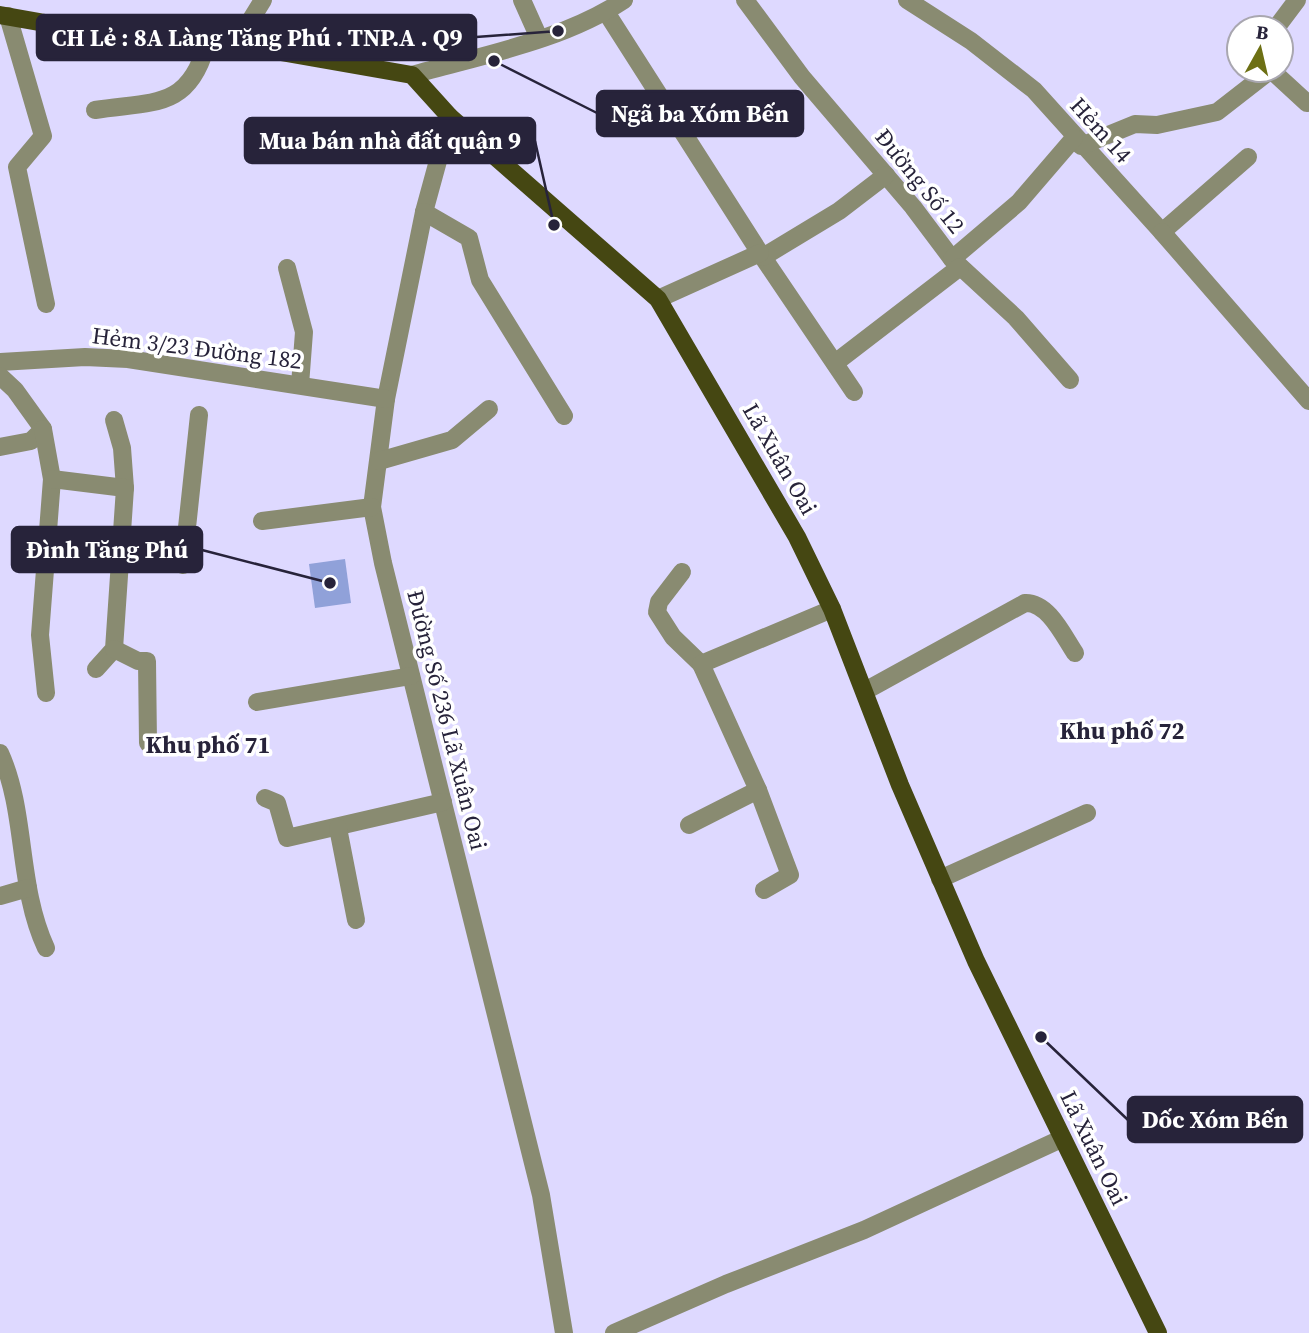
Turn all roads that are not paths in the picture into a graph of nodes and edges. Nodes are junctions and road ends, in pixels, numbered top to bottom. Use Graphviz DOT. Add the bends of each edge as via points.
graph roads {
  1 [pos="263,0"];
  2 [pos="522,0"];
  3 [pos="624,0"];
  4 [pos="746,0"];
  5 [pos="907,0"];
  6 [pos="606,12"];
  7 [pos="4,15"];
  8 [pos="539,38"];
  9 [pos="206,46"];
  10 [pos="234,47"];
  11 [pos="412,75"];
  12 [pos="1253,84"];
  13 [pos="1286,84"];
  14 [pos="1307,103"];
  15 [pos="95,110"];
  16 [pos="450,117"];
  17 [pos="1077,142"];
  18 [pos="1248,157"];
  19 [pos="886,175"];
  20 [pos="424,212"];
  21 [pos="1162,232"];
  22 [pos="761,255"];
  23 [pos="956,263"];
  24 [pos="287,268"];
  25 [pos="658,299"];
  26 [pos="46,304"];
  27 [pos="0,362"];
  28 [pos="835,363"];
  29 [pos="0,376"];
  30 [pos="1070,380"];
  31 [pos="300,385"];
  32 [pos="854,391"];
  33 [pos="386,399"];
  34 [pos="1309,401"];
  35 [pos="489,409"];
  36 [pos="199,415"];
  37 [pos="564,416"];
  38 [pos="114,420"];
  39 [pos="43,429"];
  40 [pos="0,447"];
  41 [pos="379,461"];
  42 [pos="52,479"];
  43 [pos="125,488"];
  44 [pos="372,507"];
  45 [pos="262,521"];
  46 [pos="183,565"];
  47 [pos="682,572"];
  48 [pos="832,609"];
  49 [pos="114,649"];
  50 [pos="1075,653"];
  51 [pos="701,664"];
  52 [pos="96,669"];
  53 [pos="411,676"];
  54 [pos="865,691"];
  55 [pos="46,692"];
  56 [pos="257,702"];
  57 [pos="148,743"];
  58 [pos="0,753"];
  59 [pos="5,783"];
  60 [pos="758,790"];
  61 [pos="265,797"];
  62 [pos="443,802"];
  63 [pos="1087,813"];
  64 [pos="689,825"];
  65 [pos="338,828"];
  66 [pos="940,879"];
  67 [pos="28,888"];
  68 [pos="764,890"];
  69 [pos="0,896"];
  70 [pos="356,920"];
  71 [pos="46,948"];
  72 [pos="1061,1139"];
  73 [pos="564,1333"];
  74 [pos="614,1333"];
  75 [pos="1158,1333"];
  1 -- 10 [label="street"];
  2 -- 8 [label="street"];
  3 -- 6 [label="street"];
  4 -- 19 [label="street, Đường Số 12" via="802,77"];
  5 -- 17 [label="street, Hẻm 14" via="971,41 1034,90"];
  6 -- 8 [label="street"];
  6 -- 22 [label="street"];
  7 -- 9 [label="main road"];
  7 -- 26 [label="street" via="43,136 18,167"];
  8 -- 11 [label="street"];
  9 -- 10 [label="main road"];
  9 -- 15 [label="street" via="199,69 172,98"];
  10 -- 11 [label="main road"];
  11 -- 16 [label="main road, Lã Xuân Oai"];
  12 -- 17 [label="street" via="1217,113 1157,125 1135,124"];
  13 -- 14 [label="street"];
  16 -- 20 [label="street, Đường Số 236 Lã Xuân Oai"];
  16 -- 25 [label="main road, Lã Xuân Oai"];
  17 -- 21 [label="street, Hẻm 14"];
  17 -- 23 [label="street"];
  18 -- 21 [label="street"];
  19 -- 22 [label="street" via="839,212"];
  19 -- 23 [label="street, Đường Số 12"];
  20 -- 33 [label="street, Đường Số 236 Lã Xuân Oai"];
  20 -- 37 [label="street" via="469,238 480,280"];
  21 -- 34 [label="street, Hẻm 14"];
  22 -- 25 [label="street"];
  22 -- 28 [label="street"];
  23 -- 28 [label="street"];
  23 -- 30 [label="street, Đường Số 12" via="1016,318"];
  24 -- 31 [label="street" via="304,332"];
  25 -- 48 [label="main road, Lã Xuân Oai" via="797,537"];
  27 -- 31 [label="street, Hẻm 3/23 Đường 182" via="128,359"];
  28 -- 32 [label="street"];
  29 -- 39 [label="street"];
  31 -- 33 [label="street, Hẻm 3/23 Đường 182"];
  33 -- 41 [label="street, Đường Số 236 Lã Xuân Oai"];
  35 -- 41 [label="street" via="452,440"];
  36 -- 46 [label="street"];
  38 -- 43 [label="street"];
  39 -- 40 [label="street" via="31,441"];
  39 -- 42 [label="street"];
  41 -- 44 [label="street, Đường Số 236 Lã Xuân Oai"];
  42 -- 43 [label="street"];
  42 -- 55 [label="street" via="40,635"];
  43 -- 49 [label="street"];
  44 -- 45 [label="street"];
  44 -- 53 [label="street, Đường Số 236 Lã Xuân Oai"];
  47 -- 51 [label="street" via="659,602 657,612 673,637"];
  48 -- 51 [label="street"];
  48 -- 54 [label="main road, Lã Xuân Oai"];
  49 -- 52 [label="street"];
  49 -- 57 [label="street" via="147,661"];
  50 -- 54 [label="street" via="1048,614 1025,603"];
  51 -- 60 [label="street"];
  53 -- 56 [label="street"];
  53 -- 62 [label="street, Đường Số 236 Lã Xuân Oai"];
  54 -- 66 [label="main road, Lã Xuân Oai"];
  58 -- 59 [label="street"];
  59 -- 67 [label="street"];
  60 -- 64 [label="street"];
  60 -- 68 [label="street" via="790,875"];
  61 -- 65 [label="street" via="277,803 287,838"];
  62 -- 65 [label="street"];
  62 -- 73 [label="street, Đường Số 236 Lã Xuân Oai" via="541,1195"];
  63 -- 66 [label="street"];
  65 -- 70 [label="street"];
  66 -- 72 [label="main road, Lã Xuân Oai"];
  67 -- 69 [label="street"];
  67 -- 71 [label="street" via="33,919"];
  72 -- 74 [label="street" via="864,1230 726,1283"];
  72 -- 75 [label="main road, Lã Xuân Oai"];
}
